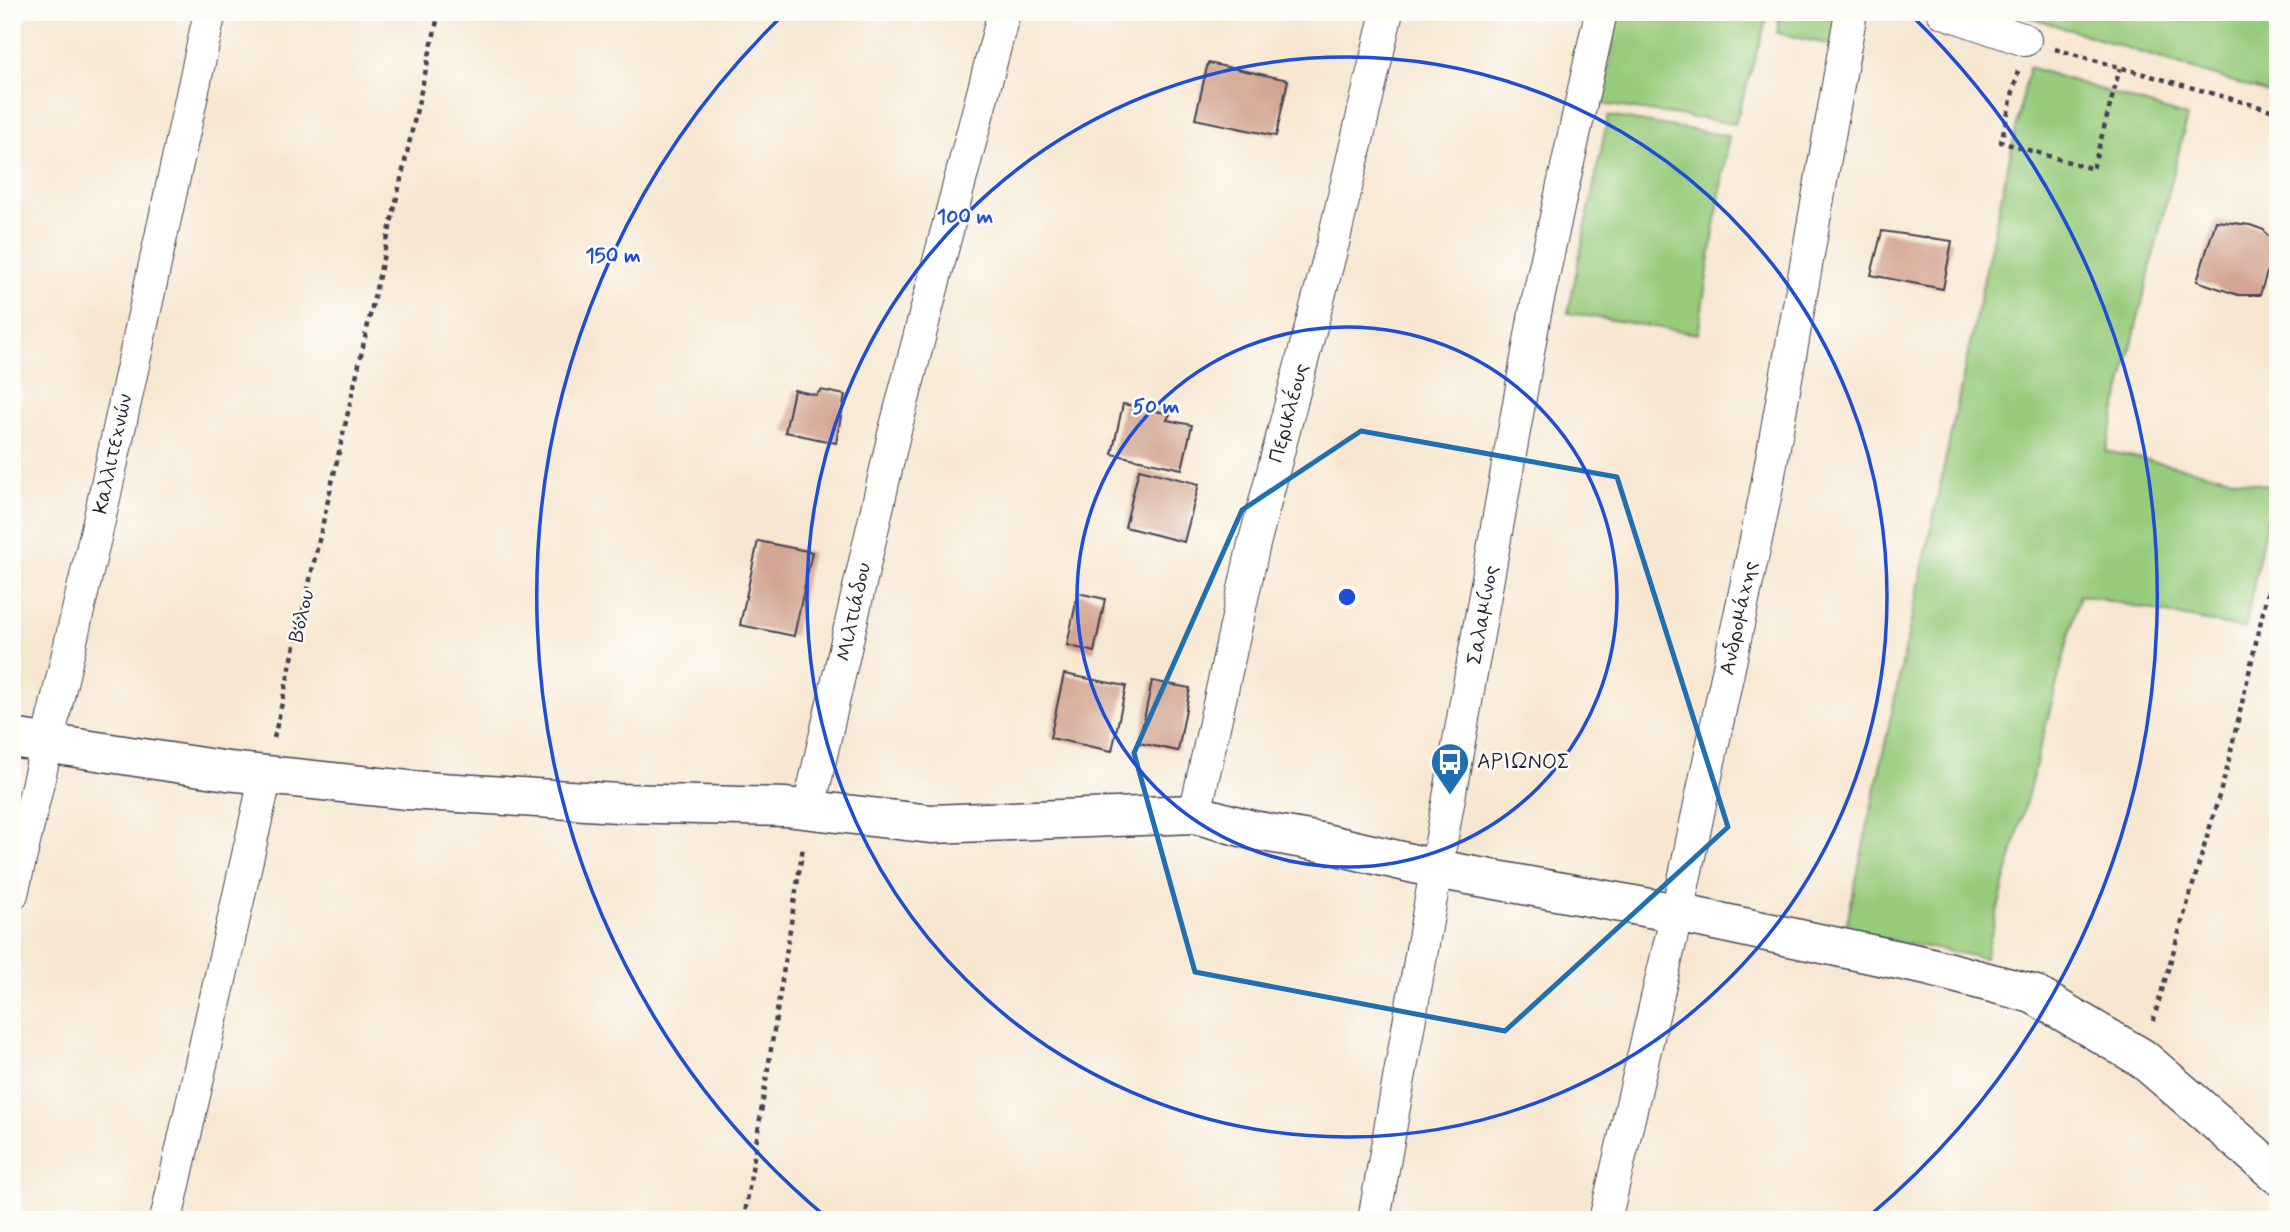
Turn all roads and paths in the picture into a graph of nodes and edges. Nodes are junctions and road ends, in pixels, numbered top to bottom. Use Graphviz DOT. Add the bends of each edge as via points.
graph roads {
  1 [pos="211,12"];
  2 [pos="439,12"];
  3 [pos="1004,12"];
  4 [pos="1387,12"];
  5 [pos="1601,12"];
  6 [pos="1851,12"];
  7 [pos="1943,12"];
  8 [pos="2025,40"];
  9 [pos="2120,68"];
  10 [pos="2278,112"];
  11 [pos="2278,547"];
  12 [pos="30,741"];
  13 [pos="266,775"];
  14 [pos="809,808"];
  15 [pos="1195,814"];
  16 [pos="1436,869"];
  17 [pos="12,894"];
  18 [pos="1677,913"];
  19 [pos="2142,1058"];
  20 [pos="2278,1175"];
  21 [pos="166,1220"];
  22 [pos="744,1220"];
  23 [pos="1374,1220"];
  24 [pos="1605,1220"];
  1 -- 12 [label="street, Καλλιτεχνών"];
  2 -- 13 [label="path, Βόλου"];
  3 -- 14 [label="street, Μιλτιάδου" via="894,434"];
  4 -- 15 [label="street, Περικλέους" via="1334,243 1253,548"];
  5 -- 16 [label="street, Σαλαμίνος" via="1535,313"];
  6 -- 18 [label="street, Ανδρομάχης" via="1765,497"];
  7 -- 8 [label="street"];
  8 -- 9 [label="path"];
  8 -- 9 [label="path" via="2001,142 2093,169"];
  9 -- 10 [label="path"];
  11 -- 19 [label="path" via="2226,772"];
  12 -- 13 [label="street"];
  12 -- 17 [label="street, Καλλιτεχνών"];
  13 -- 14 [label="street" via="408,790 618,803"];
  13 -- 21 [label="street"];
  14 -- 15 [label="street" via="931,824"];
  14 -- 22 [label="path"];
  15 -- 16 [label="street"];
  16 -- 18 [label="street"];
  16 -- 23 [label="street, Σαλαμίνος"];
  18 -- 19 [label="street" via="1927,966 2033,994"];
  18 -- 24 [label="street, Ανδρομάχης"];
  19 -- 20 [label="street"];
}
